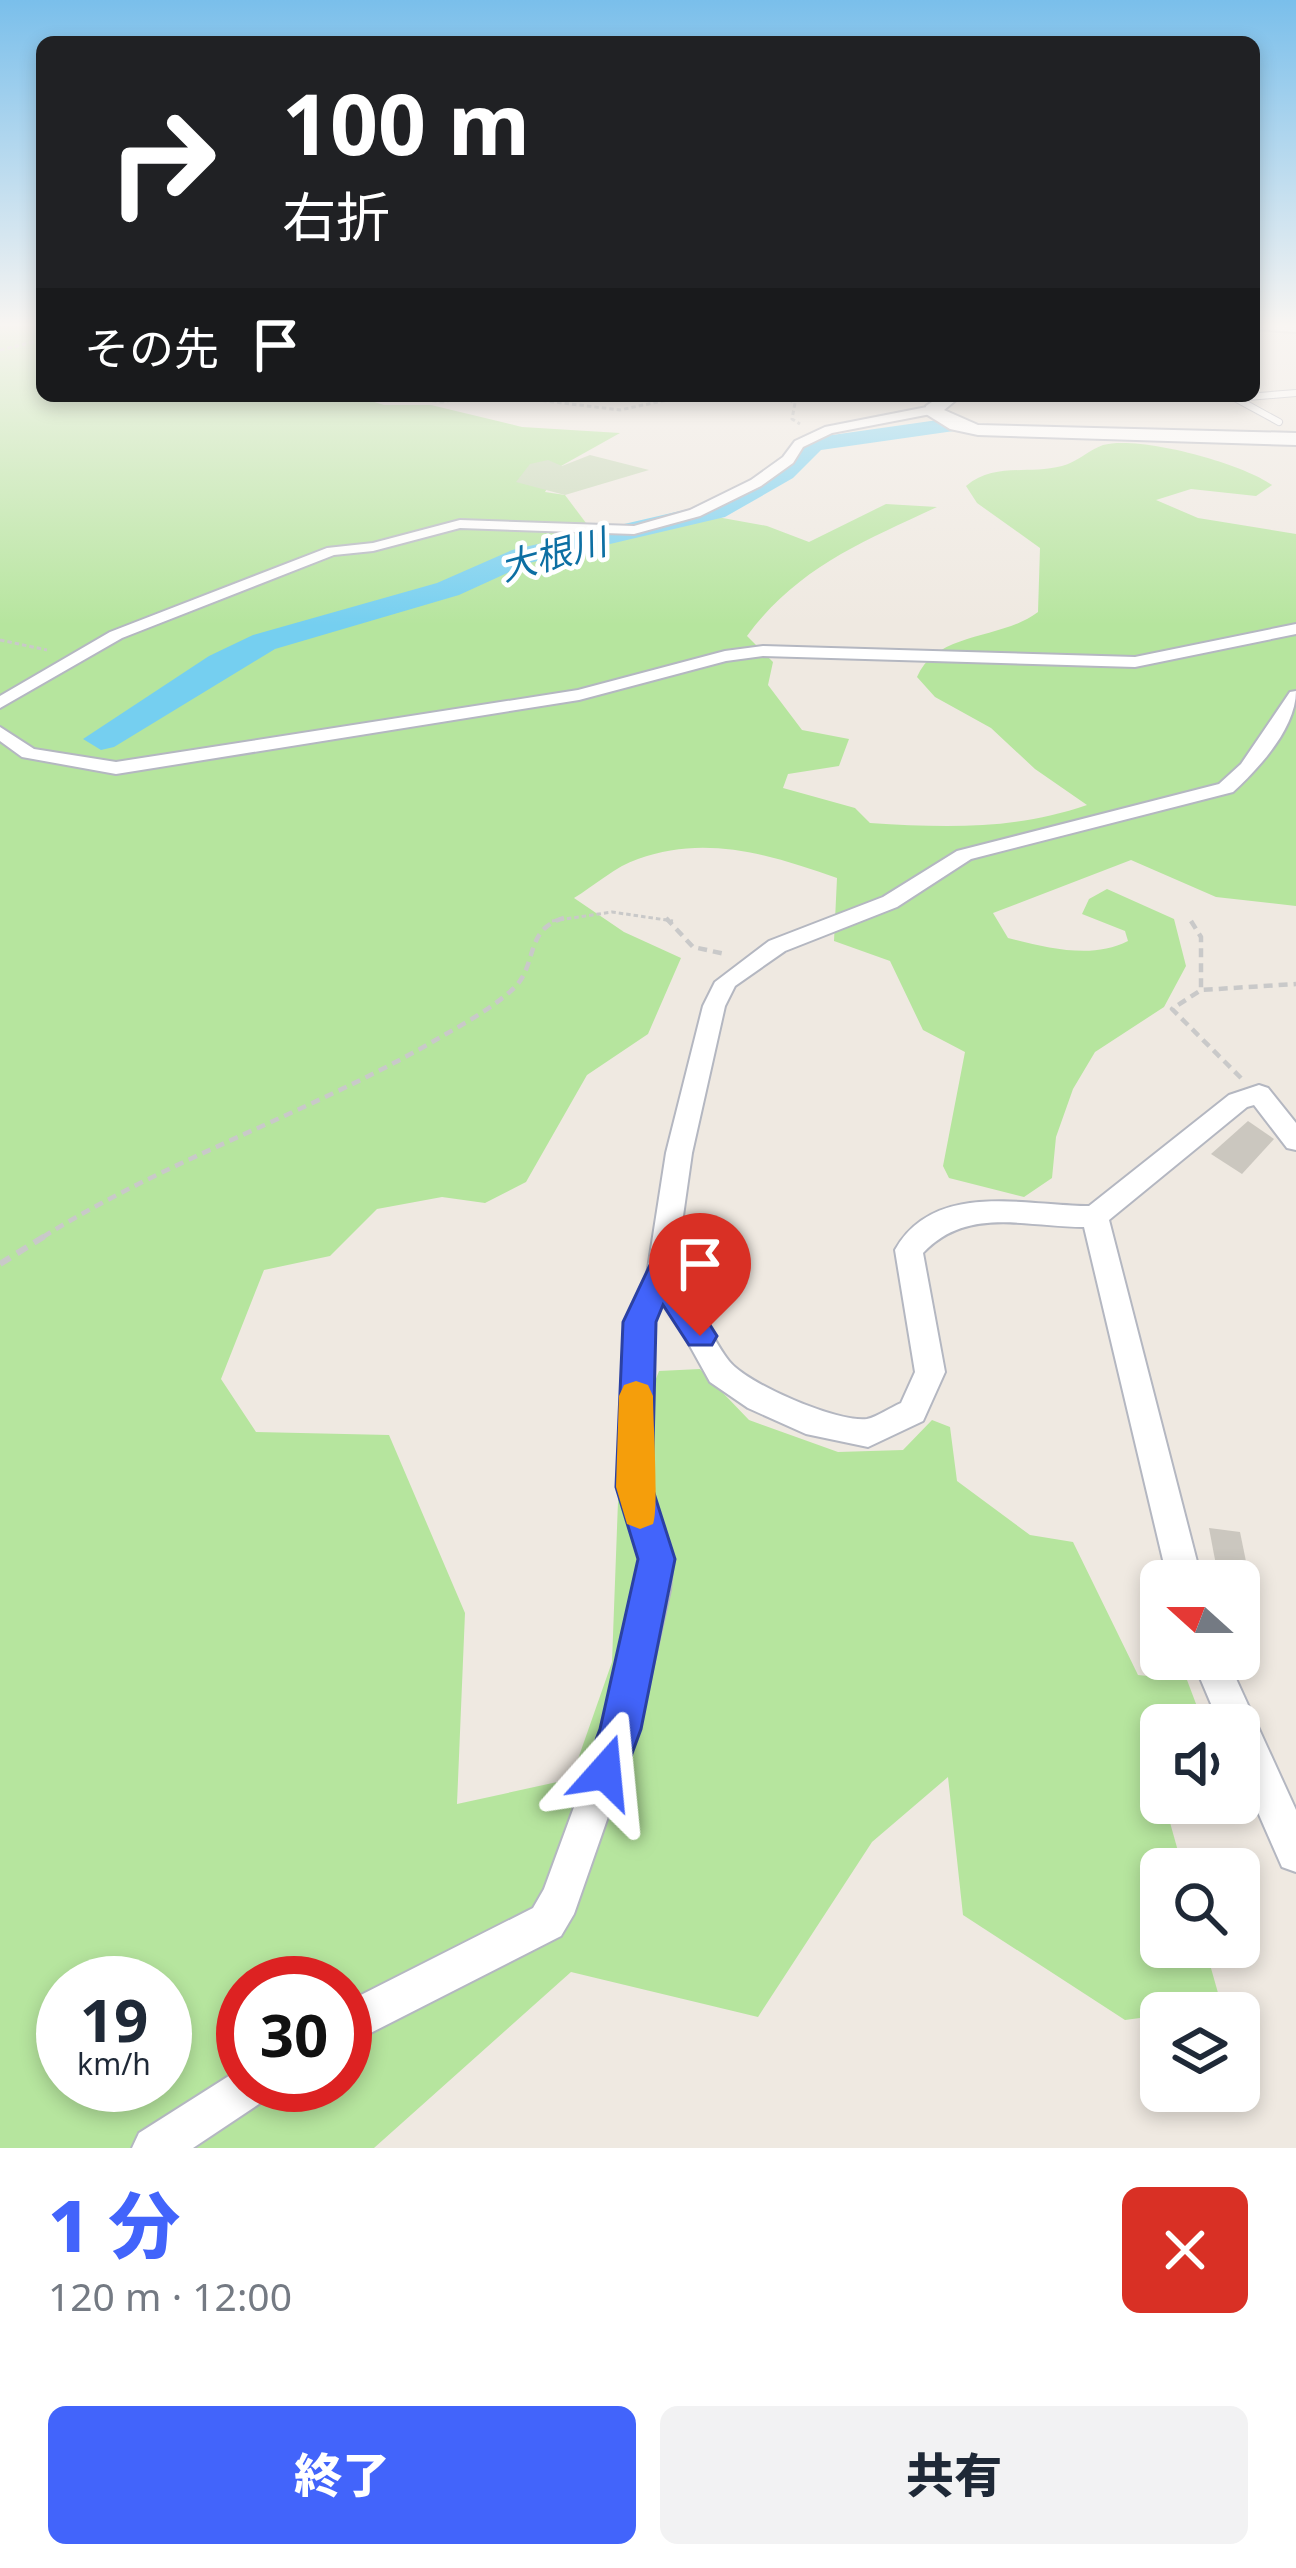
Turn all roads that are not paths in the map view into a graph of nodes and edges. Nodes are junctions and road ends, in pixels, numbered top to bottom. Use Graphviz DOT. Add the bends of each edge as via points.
graph roads {
  1 [pos="859,424"];
  2 [pos="955,424"];
  3 [pos="1296,439"];
  4 [pos="1296,629"];
  5 [pos="1296,696"];
  6 [pos="0,704"];
  7 [pos="0,732"];
  8 [pos="1296,1141"];
  9 [pos="1095,1217"];
  10 [pos="661,1274"];
  11 [pos="1180,1560"];
  12 [pos="1260,1774"];
  13 [pos="1296,1853"];
  14 [pos="372,2011"];
  15 [pos="216,2107"];
  16 [pos="154,2148"];
  1 -- 6 [label="street" via="800,444 756,483 658,524 597,532 444,526 306,559 96,645"];
  2 -- 3 [label="street"];
  4 -- 7 [label="street" via="1135,662 725,656 579,695 116,768 28,753"];
  5 -- 10 [label="street" via="1226,788 964,855 890,902 756,958 726,982 679,1153"];
  8 -- 9 [label="street" via="1258,1094 1238,1101"];
  9 -- 10 [label="street" via="972,1209 923,1231 909,1250 930,1372 912,1412 868,1433 806,1420 731,1382"];
  9 -- 11 [label="street"];
  10 -- 14 [label="street" via="640,1322 635,1416 634,1487 657,1559 652,1591 620,1729 560,1900 547,1922"];
  12 -- 13 [label="street"];
  15 -- 16 [label="street"];
}
